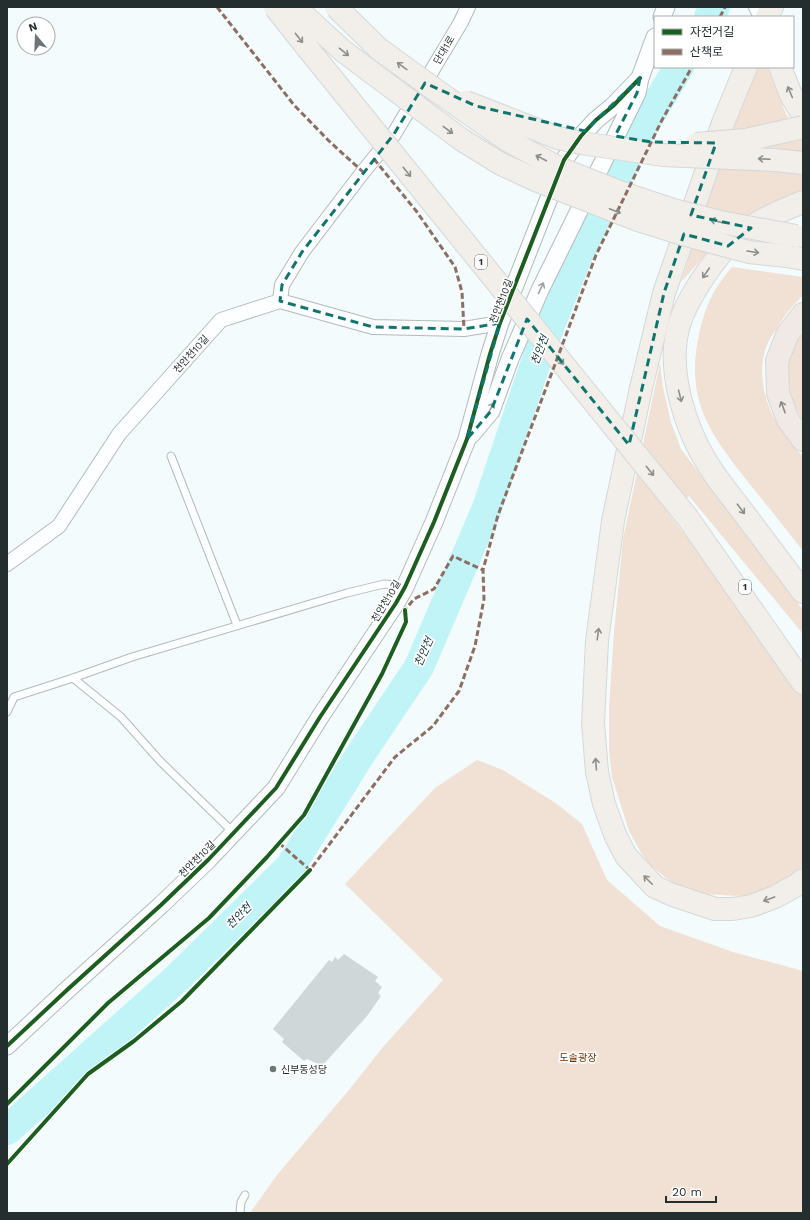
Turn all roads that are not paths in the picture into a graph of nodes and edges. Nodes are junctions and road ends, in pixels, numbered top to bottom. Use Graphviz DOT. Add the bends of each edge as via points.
graph roads {
  1 [pos="275,7"];
  2 [pos="295,7"];
  3 [pos="336,7"];
  4 [pos="468,7"];
  5 [pos="756,7"];
  6 [pos="772,7"];
  7 [pos="760,16"];
  8 [pos="768,16"];
  9 [pos="654,40"];
  10 [pos="746,68"];
  11 [pos="781,68"];
  12 [pos="640,78"];
  13 [pos="426,90"];
  14 [pos="476,106"];
  15 [pos="803,115"];
  16 [pos="803,127"];
  17 [pos="803,163"];
  18 [pos="803,202"];
  19 [pos="799,236"];
  20 [pos="795,258"];
  21 [pos="280,301"];
  22 [pos="803,314"];
  23 [pos="500,323"];
  24 [pos="467,439"];
  25 [pos="803,440"];
  26 [pos="172,456"];
  27 [pos="687,517"];
  28 [pos="7,564"];
  29 [pos="405,587"];
  30 [pos="803,592"];
  31 [pos="237,625"];
  32 [pos="803,658"];
  33 [pos="73,678"];
  34 [pos="803,683"];
  35 [pos="10,699"];
  36 [pos="7,712"];
  37 [pos="234,833"];
  38 [pos="803,880"];
  39 [pos="7,1046"];
  40 [pos="245,1195"];
  41 [pos="240,1213"];
  1 -- 27 [label="highway, 1, one-way, bridge"];
  2 -- 20 [label="highway, one-way, bridge" via="343,51 462,140 501,164 638,220 749,252"];
  13 -- 3 [label="highway, one-way, bridge"];
  4 -- 13 [label="street, 단대1로"];
  5 -- 7 [label="street"];
  6 -- 8 [label="highway"];
  9 -- 12 [label="street, 천안천10길"];
  38 -- 10 [label="highway, one-way" via="775,897 751,906 733,909 715,909 654,887 626,856 616,837 604,804 597,772 593,723 597,641 613,521 641,388 664,293 723,123"];
  15 -- 11 [label="highway, one-way" via="791,95"];
  12 -- 23 [label="street, 천안천10길" via="581,136 564,160"];
  24 -- 12 [label="street, 천안천10길, one-way" via="490,410 540,290 637,93"];
  13 -- 14 [label="highway, bridge"];
  19 -- 13 [label="highway, one-way, bridge" via="720,222 672,210 561,169 507,140"];
  13 -- 21 [label="street, 단대1로" via="302,252 282,285"];
  14 -- 16 [label="highway, bridge" via="573,129 651,142 722,142 766,136"];
  17 -- 14 [label="highway, one-way, bridge" via="663,155 581,143 558,138"];
  18 -- 30 [label="highway, one-way" via="754,225 730,243 712,264 690,298 679,325 676,348 679,394 692,435 708,466"];
  21 -- 23 [label="street, 천안천10길" via="373,327 464,329"];
  21 -- 28 [label="street, 천안천10길" via="221,320 119,434 59,526"];
  25 -- 22 [label="highway, one-way" via="788,420 778,392 778,361 786,335"];
  23 -- 24 [label="street, 천안천10길"];
  24 -- 29 [label="street, 천안천10길"];
  26 -- 31 [label="lane"];
  27 -- 32 [label="highway, 1"];
  27 -- 34 [label="highway"];
  29 -- 31 [label="lane, 천안천10길" via="384,584"];
  29 -- 37 [label="street, 천안천10길" via="276,788"];
  31 -- 33 [label="lane, 천안천10길"];
  33 -- 35 [label="lane, 천안천10길"];
  33 -- 37 [label="lane" via="121,717 160,761"];
  35 -- 36 [label="lane, 천안천10길"];
  37 -- 39 [label="street, 천안천10길" via="161,905"];
  40 -- 41 [label="lane"];
}
